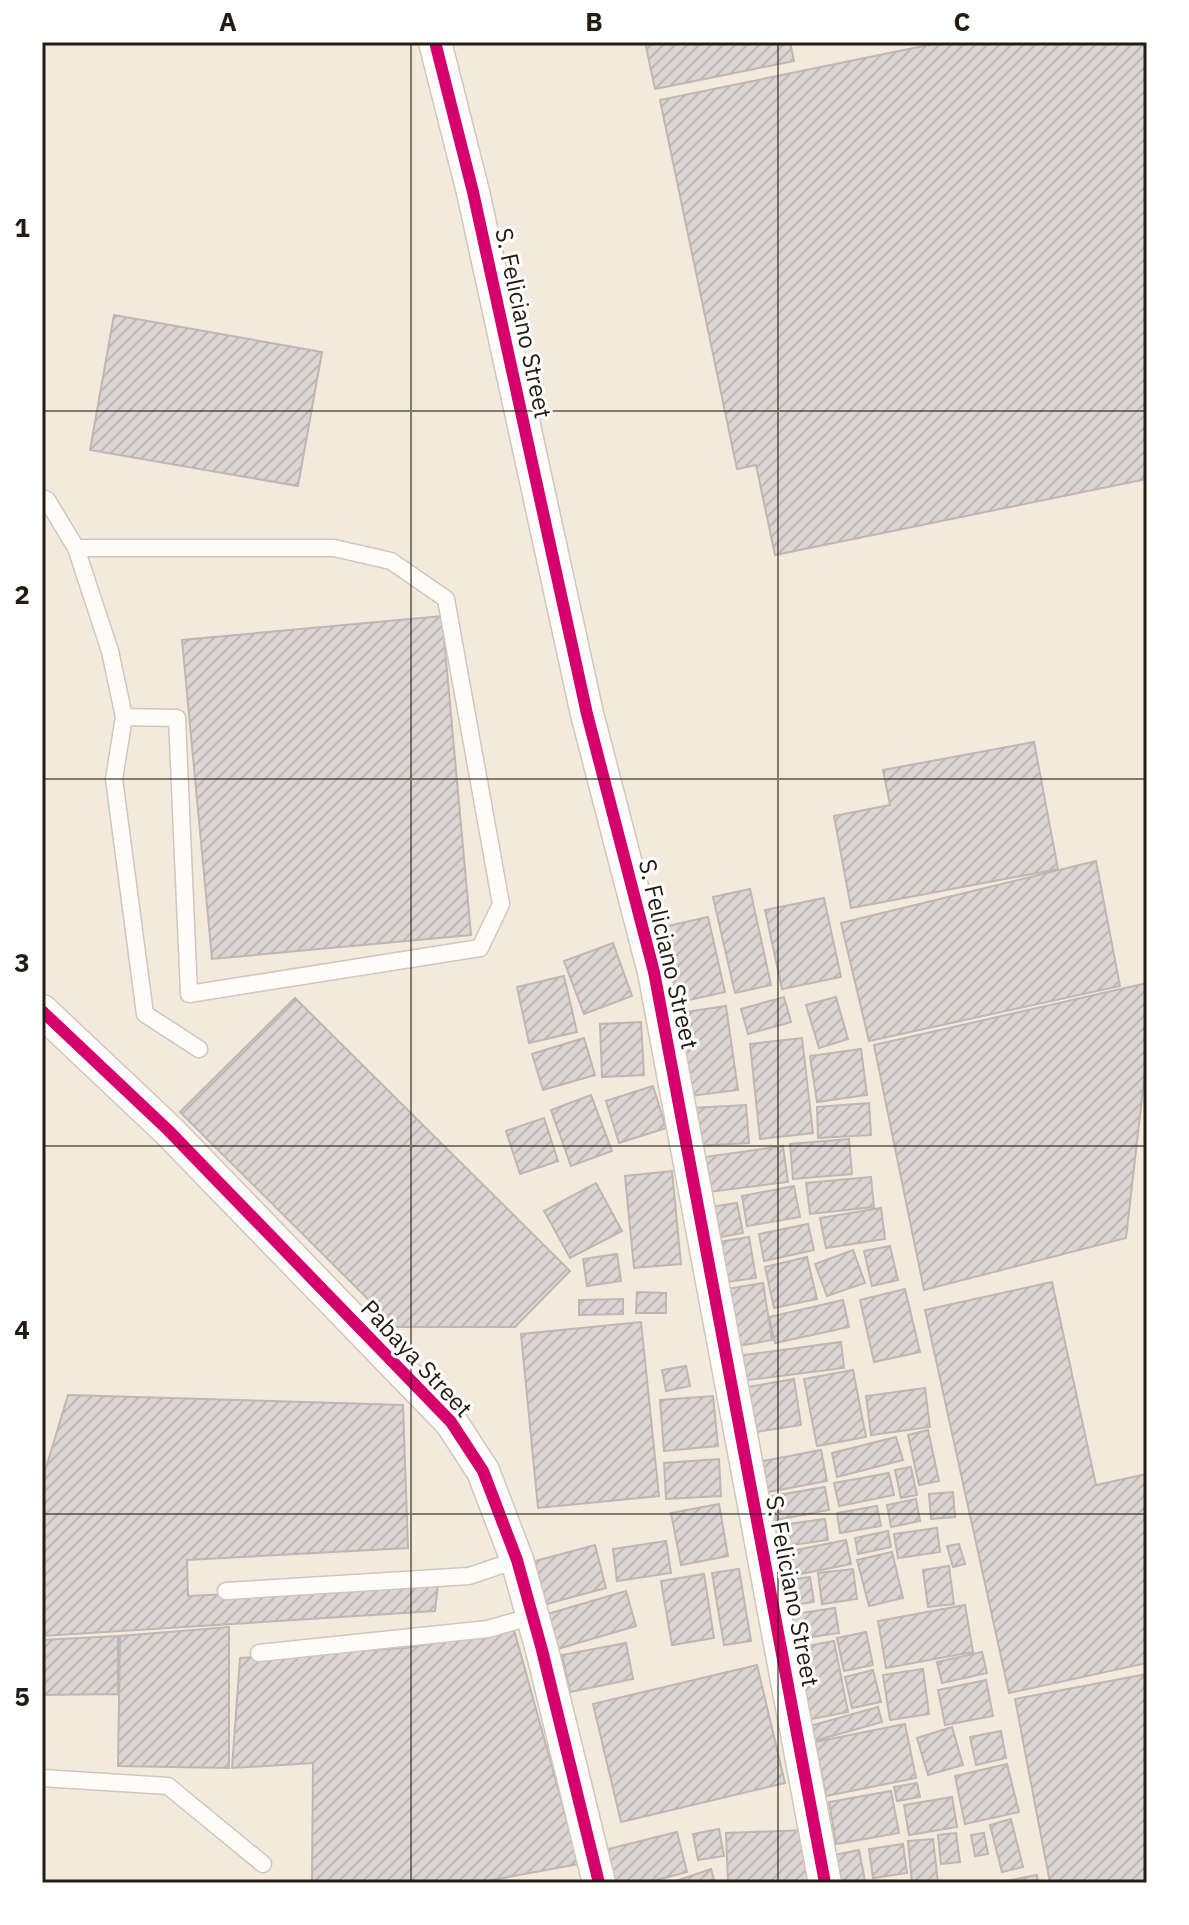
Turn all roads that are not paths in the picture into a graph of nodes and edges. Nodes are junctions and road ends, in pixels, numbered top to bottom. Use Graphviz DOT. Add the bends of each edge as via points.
graph roads {
  1 [pos="435,42"];
  2 [pos="42,498"];
  3 [pos="76,548"];
  4 [pos="124,717"];
  5 [pos="42,1011"];
  6 [pos="199,1049"];
  7 [pos="517,1560"];
  8 [pos="226,1591"];
  9 [pos="533,1616"];
  10 [pos="259,1653"];
  11 [pos="42,1778"];
  12 [pos="263,1864"];
  13 [pos="599,1883"];
  14 [pos="825,1883"];
  1 -- 14 [label="street, S. Feliciano Street" via="587,714 654,972"];
  2 -- 3 [label="lane"];
  3 -- 4 [label="lane" via="110,651"];
  3 -- 4 [label="lane" via="334,548 391,561 446,599 501,904 480,948 189,994 177,718"];
  4 -- 6 [label="lane" via="114,779 145,1014"];
  5 -- 7 [label="street, Pabaya Street" via="168,1130 451,1422 483,1471"];
  7 -- 8 [label="lane" via="469,1576"];
  7 -- 9 [label="street, Pabaya Street"];
  9 -- 10 [label="lane" via="488,1629"];
  9 -- 13 [label="street, Pabaya Street"];
  11 -- 12 [label="lane" via="168,1786"];
}
